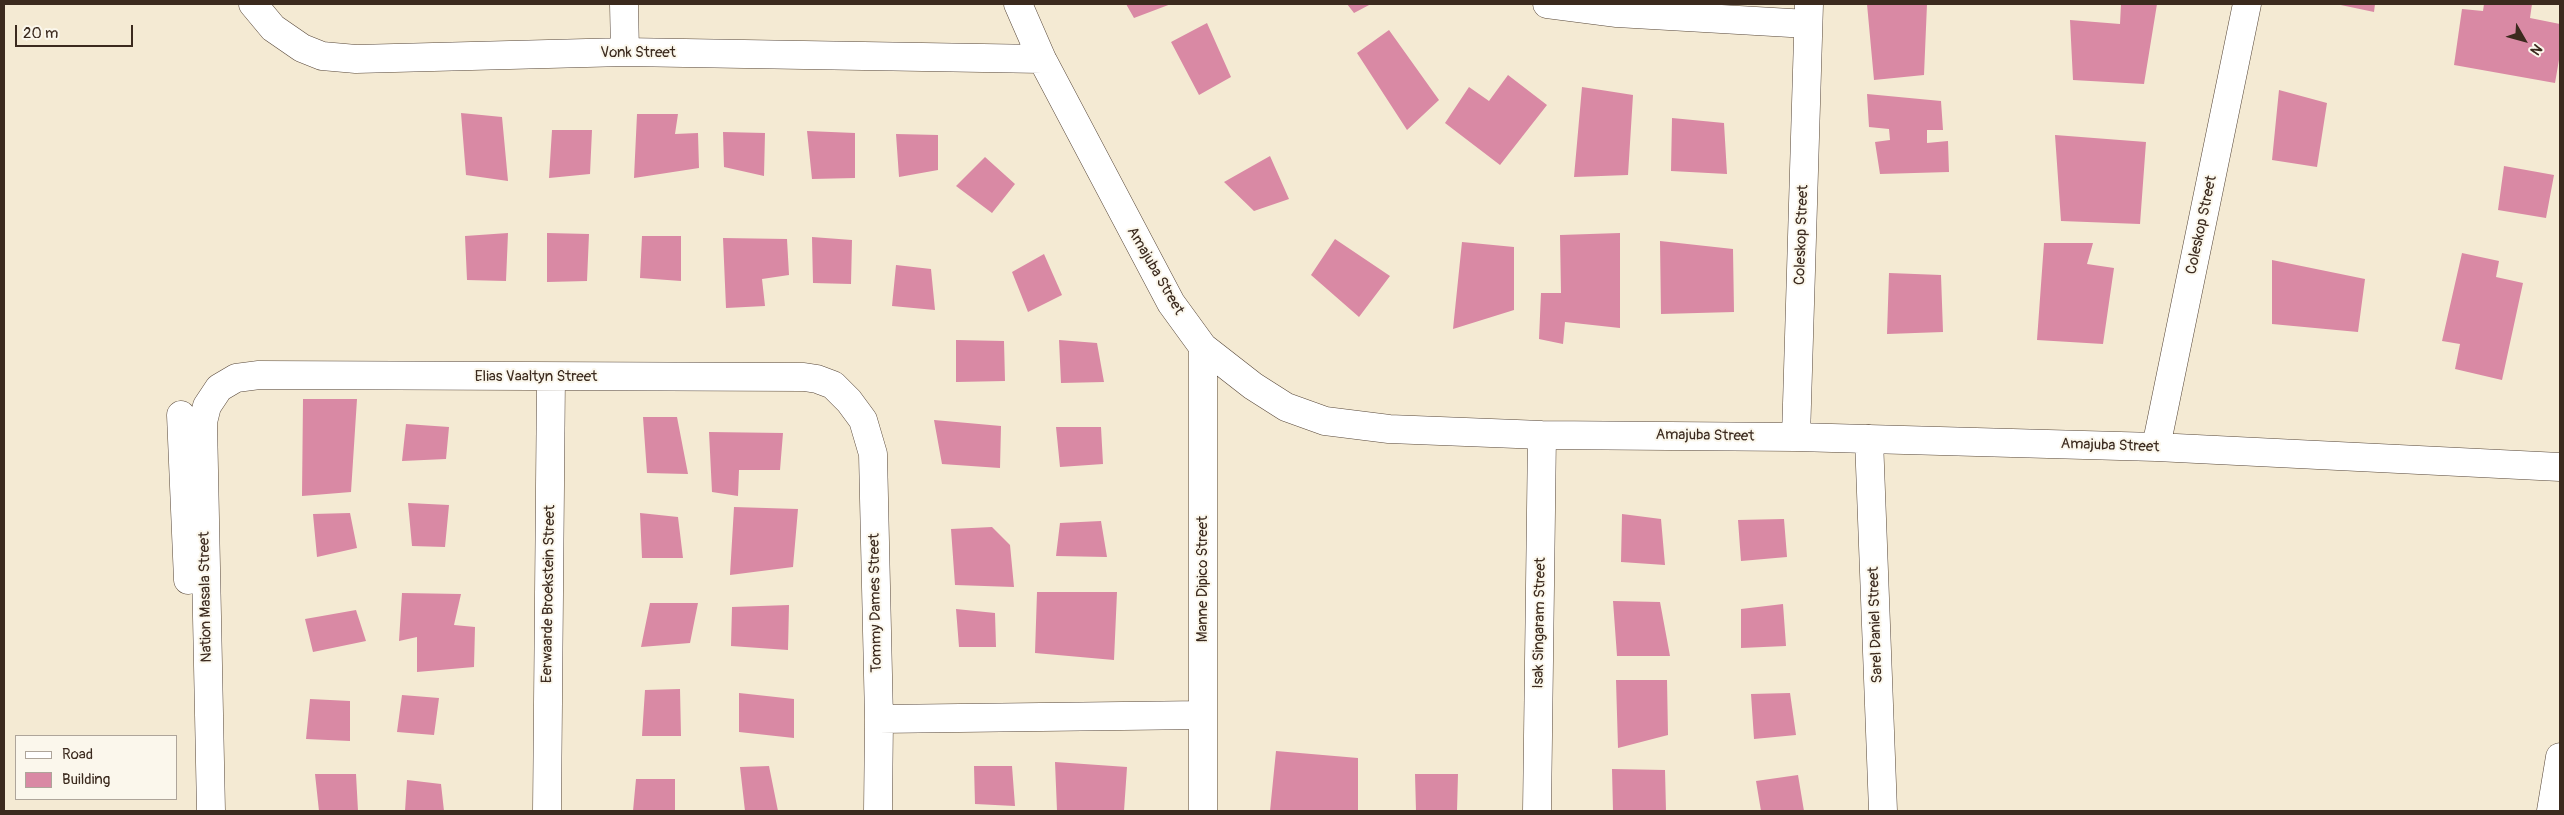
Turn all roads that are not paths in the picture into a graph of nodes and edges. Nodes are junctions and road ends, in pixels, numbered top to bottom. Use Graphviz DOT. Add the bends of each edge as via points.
graph roads {
  1 [pos="253,4"];
  2 [pos="624,4"];
  3 [pos="1018,4"];
  4 [pos="1547,4"];
  5 [pos="2248,4"];
  6 [pos="1808,14"];
  7 [pos="625,52"];
  8 [pos="1042,59"];
  9 [pos="1202,347"];
  10 [pos="551,378"];
  11 [pos="219,388"];
  12 [pos="849,400"];
  13 [pos="181,415"];
  14 [pos="1542,435"];
  15 [pos="1796,437"];
  16 [pos="1869,439"];
  17 [pos="2156,447"];
  18 [pos="2560,467"];
  19 [pos="1203,715"];
  20 [pos="879,719"];
  21 [pos="2560,757"];
  22 [pos="197,811"];
  23 [pos="211,811"];
  24 [pos="547,811"];
  25 [pos="878,811"];
  26 [pos="1203,811"];
  27 [pos="1538,811"];
  28 [pos="1883,811"];
  29 [pos="2551,811"];
  1 -- 7 [label="street, Vonk Street" via="286,39 322,56 356,59"];
  2 -- 7 [label="street"];
  3 -- 8 [label="street, Amajuba Street"];
  4 -- 6 [label="street" via="1617,13"];
  5 -- 17 [label="street, Coleskop Street"];
  6 -- 15 [label="street, Coleskop Street"];
  7 -- 8 [label="street, Vonk Street"];
  8 -- 9 [label="street, Amajuba Street" via="1171,303"];
  9 -- 14 [label="street, Amajuba Street" via="1252,386 1286,407 1325,421 1389,429"];
  9 -- 19 [label="street, Manne Dipico Street"];
  10 -- 11 [label="street, Elias Vaaltyn Street" via="259,375 236,378"];
  10 -- 12 [label="street, Elias Vaaltyn Street" via="804,377 833,386"];
  10 -- 24 [label="street, Eerwaarde Broekstein Street"];
  11 -- 23 [label="street, Nation Masala Street" via="207,406 203,422"];
  12 -- 20 [label="street, Tommy Dames Street" via="862,420 873,454"];
  13 -- 22 [label="street"];
  14 -- 15 [label="street, Amajuba Street"];
  14 -- 27 [label="street, Isak Singaram Street"];
  15 -- 16 [label="street, Amajuba Street"];
  16 -- 17 [label="street, Amajuba Street"];
  16 -- 28 [label="street, Sarel Daniel Street"];
  17 -- 18 [label="street, Amajuba Street"];
  19 -- 20 [label="street"];
  19 -- 26 [label="street, Manne Dipico Street"];
  20 -- 25 [label="street, Tommy Dames Street"];
  21 -- 29 [label="street"];
}
